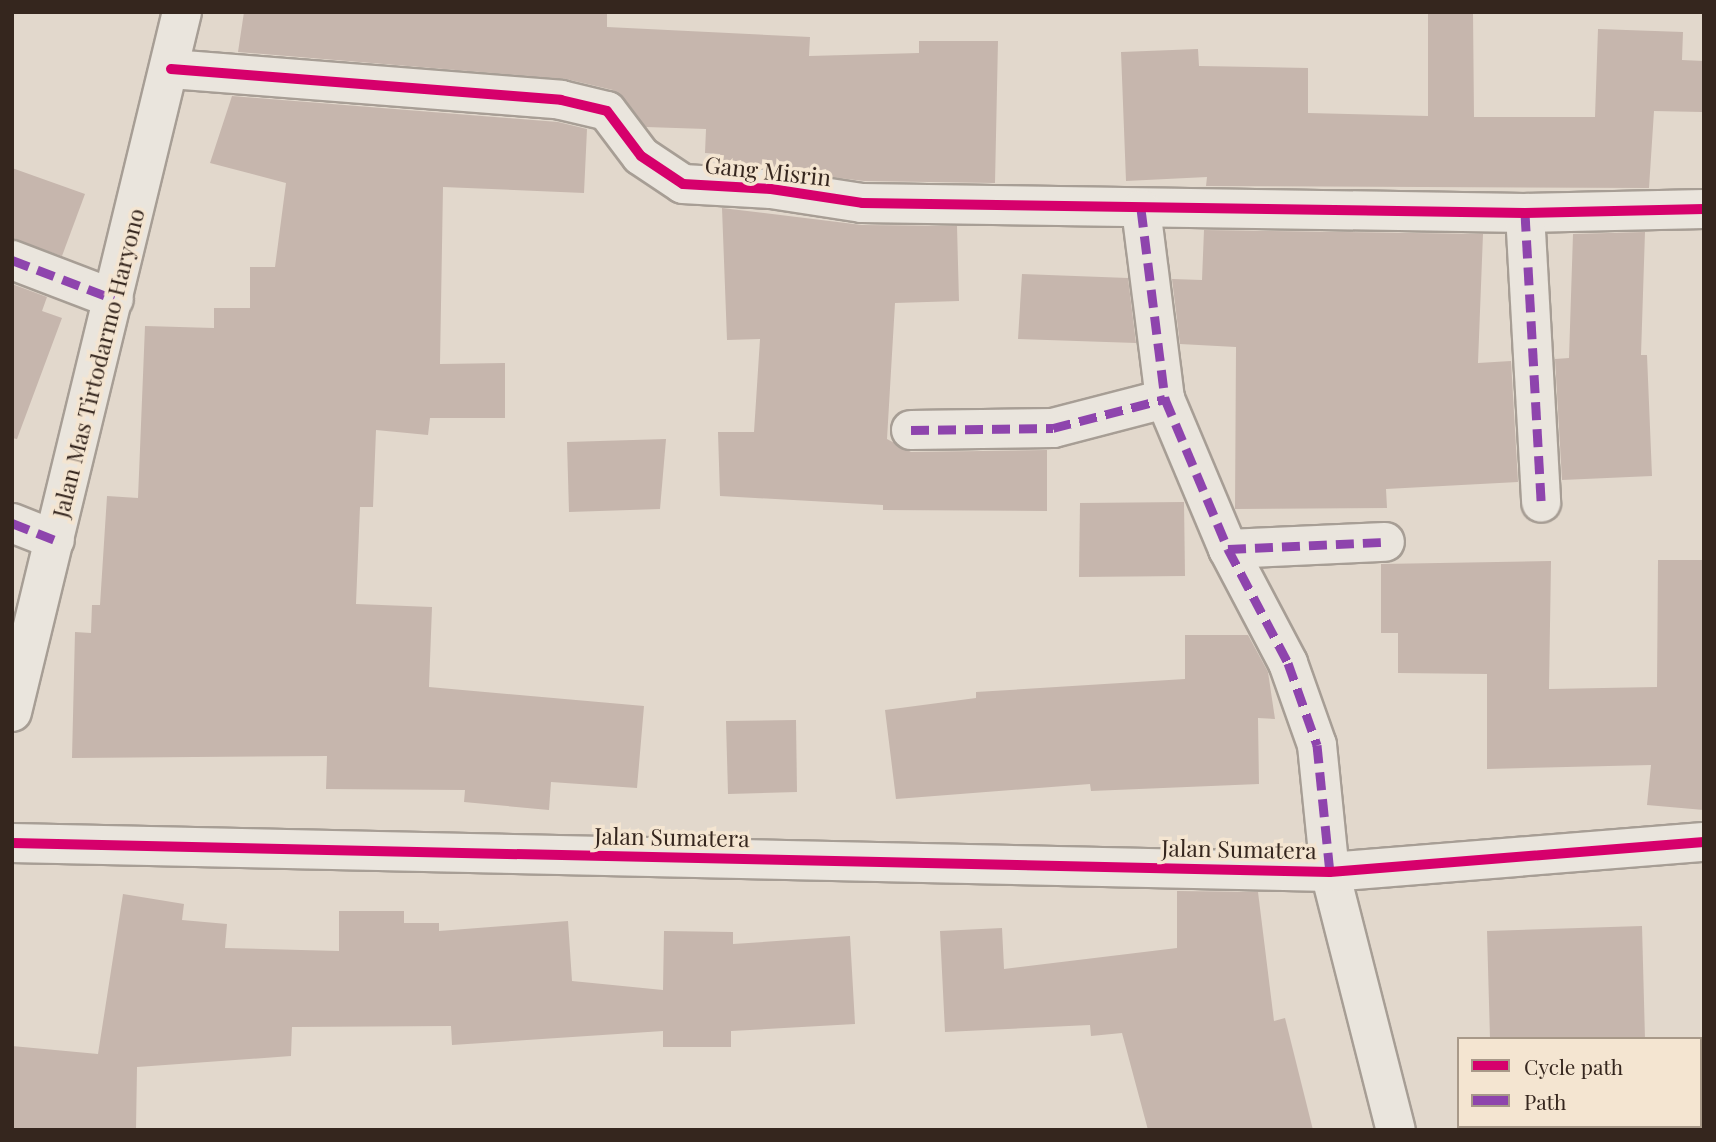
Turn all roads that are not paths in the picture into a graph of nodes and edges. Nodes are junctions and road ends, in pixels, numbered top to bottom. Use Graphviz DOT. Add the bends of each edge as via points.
graph roads {
  1 [pos="182,12"];
  2 [pos="171,69"];
  3 [pos="1141,209"];
  4 [pos="1704,209"];
  5 [pos="1525,213"];
  6 [pos="12,260"];
  7 [pos="114,299"];
  8 [pos="1165,399"];
  9 [pos="911,429"];
  10 [pos="1541,503"];
  11 [pos="12,523"];
  12 [pos="55,540"];
  13 [pos="1385,542"];
  14 [pos="1228,549"];
  15 [pos="12,712"];
  16 [pos="1704,842"];
  17 [pos="12,843"];
  18 [pos="1331,872"];
  19 [pos="1396,1130"];
  1 -- 2 [label="street, Jalan Mas Tirtodarmo Haryono"];
  2 -- 3 [label="street, Gang Misrin" via="561,100 607,111 641,156 683,184 771,189 862,203"];
  2 -- 7 [label="street, Jalan Mas Tirtodarmo Haryono"];
  3 -- 5 [label="street, Gang Misrin"];
  3 -- 8 [label="street"];
  4 -- 5 [label="street, Gang Misrin"];
  5 -- 10 [label="street"];
  6 -- 7 [label="street"];
  7 -- 12 [label="street, Jalan Mas Tirtodarmo Haryono"];
  8 -- 9 [label="street" via="1053,428"];
  8 -- 14 [label="street"];
  11 -- 12 [label="street"];
  12 -- 15 [label="street, Jalan Mas Tirtodarmo Haryono"];
  13 -- 14 [label="street"];
  14 -- 18 [label="street" via="1288,663 1317,744"];
  16 -- 18 [label="street"];
  17 -- 18 [label="street, Jalan Sumatera"];
  18 -- 19 [label="street, Jalan Sumatera"];
}
